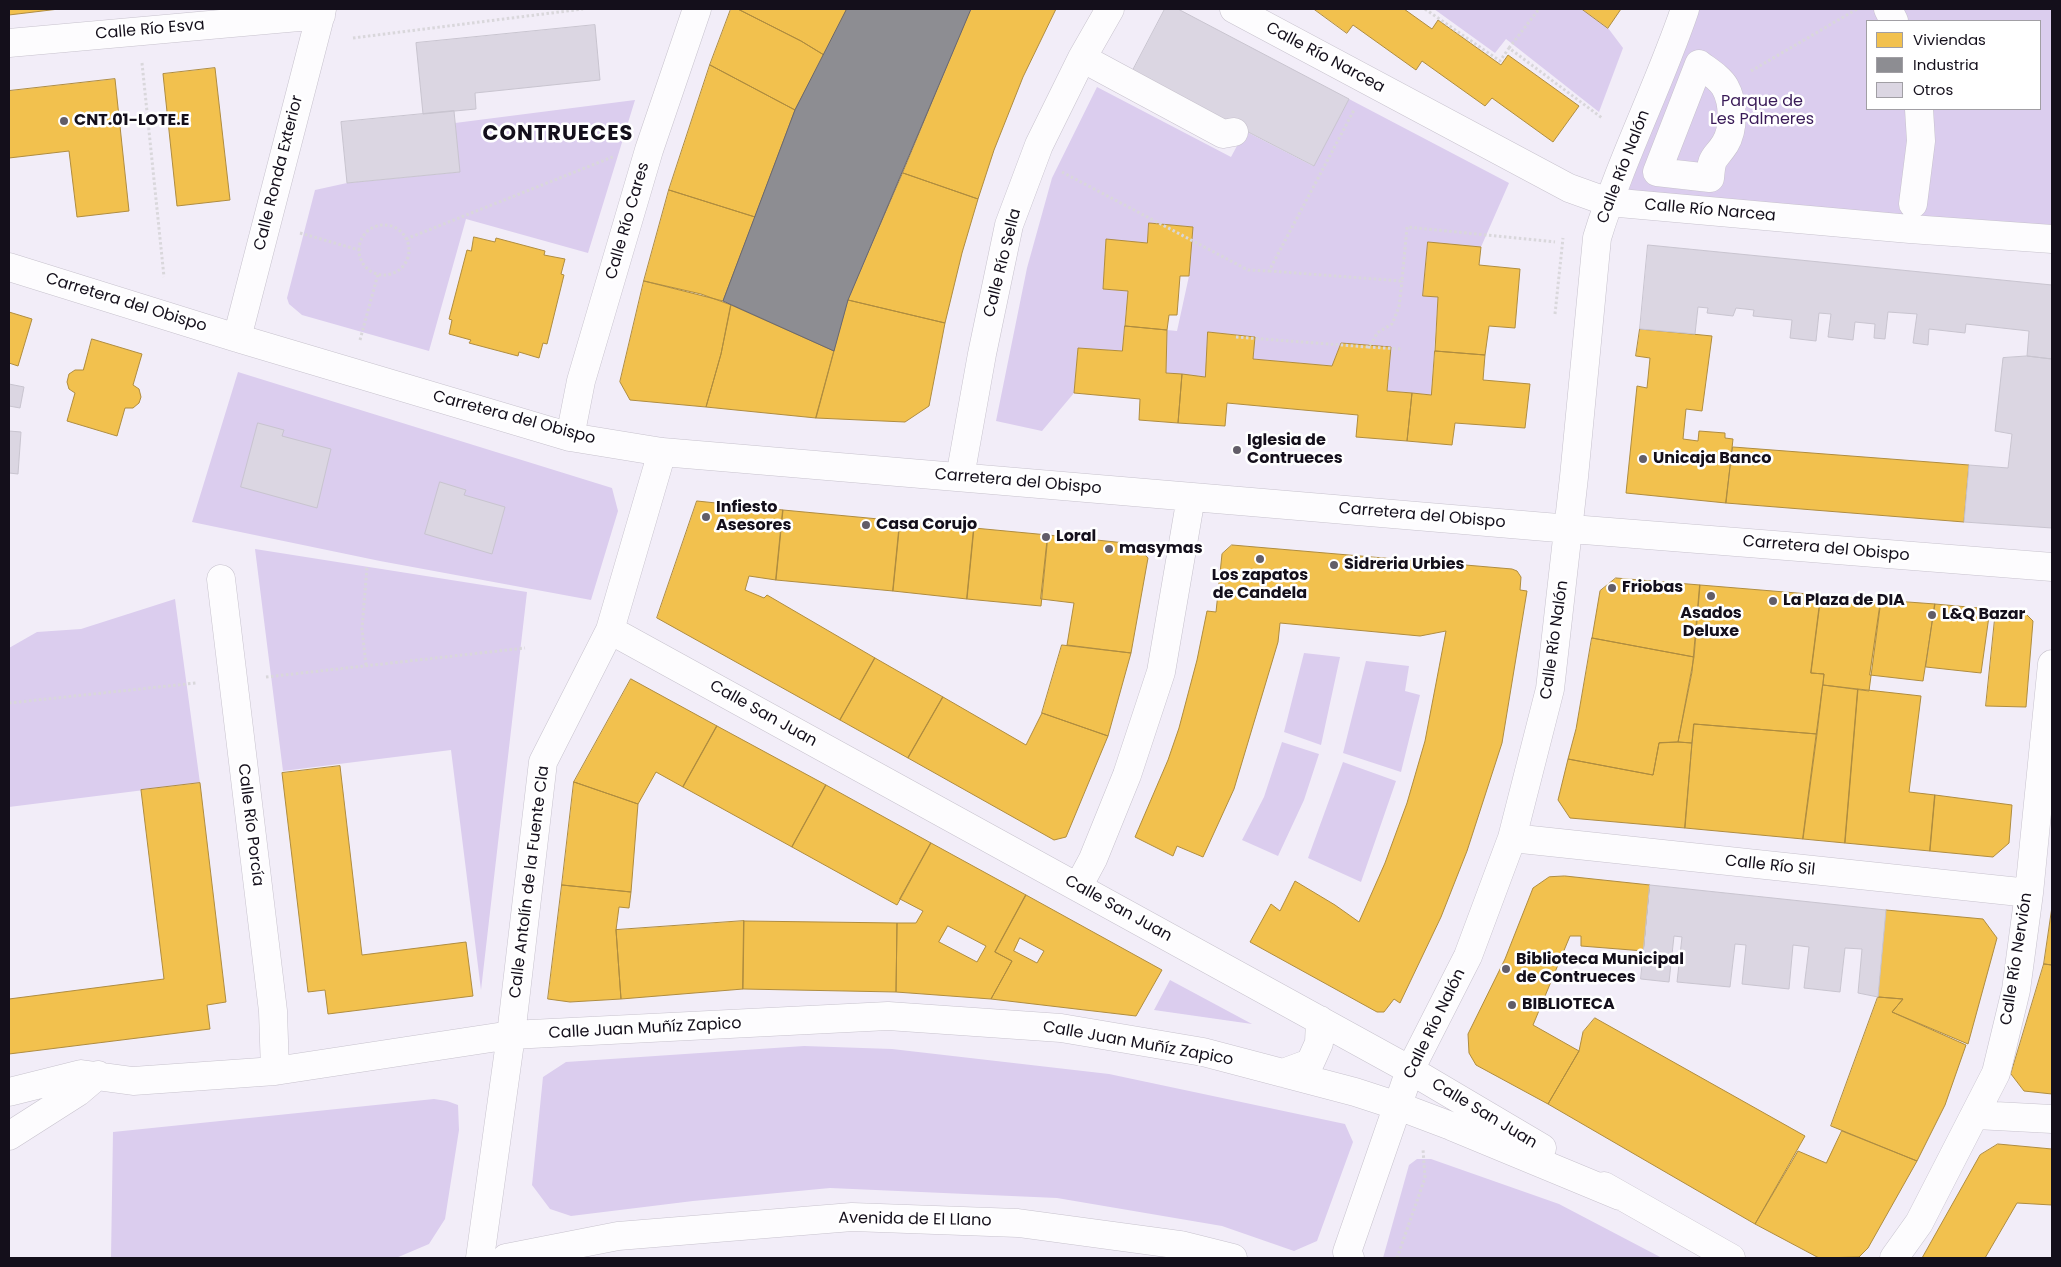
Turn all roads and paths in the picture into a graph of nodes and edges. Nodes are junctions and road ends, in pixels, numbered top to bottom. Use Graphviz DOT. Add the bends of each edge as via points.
graph roads {
  1 [pos="583,9"];
  2 [pos="697,9"];
  3 [pos="1110,9"];
  4 [pos="1234,9"];
  5 [pos="1425,9"];
  6 [pos="1540,9"];
  7 [pos="1685,9"];
  8 [pos="1857,9"];
  9 [pos="321,12"];
  10 [pos="353,38"];
  11 [pos="9,43"];
  12 [pos="1508,48"];
  13 [pos="142,58"];
  14 [pos="1082,58"];
  15 [pos="1725,87"];
  16 [pos="1355,109"];
  17 [pos="1919,110"];
  18 [pos="1602,118"];
  19 [pos="1234,132"];
  20 [pos="616,155"];
  21 [pos="1061,171"];
  22 [pos="1608,202"];
  23 [pos="1913,204"];
  24 [pos="300,234"];
  25 [pos="1564,236"];
  26 [pos="406,239"];
  27 [pos="2052,239"];
  28 [pos="1555,242"];
  29 [pos="359,250"];
  30 [pos="9,267"];
  31 [pos="1269,271"];
  32 [pos="378,274"];
  33 [pos="164,277"];
  34 [pos="1402,281"];
  35 [pos="1555,319"];
  36 [pos="1236,337"];
  37 [pos="237,338"];
  38 [pos="360,340"];
  39 [pos="1368,347"];
  40 [pos="1401,349"];
  41 [pos="570,437"];
  42 [pos="662,452"];
  43 [pos="960,477"];
  44 [pos="1191,497"];
  45 [pos="1569,528"];
  46 [pos="367,567"];
  47 [pos="2052,567"];
  48 [pos="221,579"];
  49 [pos="610,630"];
  50 [pos="525,648"];
  51 [pos="2052,664"];
  52 [pos="366,665"];
  53 [pos="266,677"];
  54 [pos="196,683"];
  55 [pos="9,703"];
  56 [pos="1512,838"];
  57 [pos="1078,887"];
  58 [pos="2029,893"];
  59 [pos="1320,1020"];
  60 [pos="511,1035"];
  61 [pos="1410,1070"];
  62 [pos="275,1071"];
  63 [pos="1283,1073"];
  64 [pos="98,1075"];
  65 [pos="9,1092"];
  66 [pos="1398,1106"];
  67 [pos="1976,1115"];
  68 [pos="1431,1118"];
  69 [pos="2052,1119"];
  70 [pos="9,1136"];
  71 [pos="1620,1196"];
  72 [pos="1347,1256"];
  73 [pos="480,1258"];
  74 [pos="506,1258"];
  75 [pos="1233,1258"];
  76 [pos="1397,1258"];
  77 [pos="1731,1258"];
  78 [pos="1894,1258"];
  1 -- 10 [label="path"];
  2 -- 41 [label="street, Calle Río Cares" via="649,150 581,381"];
  3 -- 14 [label="street, Calle Río Sella"];
  4 -- 22 [label="street, Calle Río Narcea" via="1569,188"];
  5 -- 12 [label="path" via="1500,61"];
  6 -- 12 [label="path"];
  7 -- 22 [label="street, Calle Río Nalón"];
  8 -- 15 [label="path"];
  9 -- 11 [label="street, Calle Río Esva"];
  9 -- 37 [label="street, Calle Ronda Exterior"];
  12 -- 18 [label="path"];
  13 -- 33 [label="path"];
  14 -- 19 [label="street" via="1223,134"];
  14 -- 43 [label="street, Calle Río Sella" via="1039,145 1010,225"];
  16 -- 31 [label="path"];
  17 -- 23 [label="street" via="1920,141"];
  20 -- 26 [label="path"];
  21 -- 31 [label="path" via="1248,270"];
  22 -- 27 [label="street, Calle Río Narcea"];
  22 -- 45 [label="street, Calle Río Nalón" via="1597,238"];
  24 -- 29 [label="path"];
  25 -- 35 [label="path"];
  26 -- 29 [label="path" via="395,227 378,225 364,234"];
  26 -- 32 [label="path" via="408,255 401,269 386,275"];
  28 -- 34 [label="path" via="1407,227"];
  29 -- 32 [label="path" via="364,266"];
  30 -- 37 [label="street, Carretera del Obispo"];
  31 -- 34 [label="path"];
  32 -- 38 [label="path"];
  34 -- 39 [label="path" via="1399,307 1392,324 1377,333"];
  36 -- 39 [label="path"];
  37 -- 41 [label="street, Carretera del Obispo"];
  39 -- 40 [label="path"];
  41 -- 42 [label="street, Carretera del Obispo"];
  42 -- 43 [label="street, Carretera del Obispo"];
  42 -- 49 [label="street, Calle Antolín de la Fuente Cla"];
  43 -- 44 [label="street, Carretera del Obispo"];
  44 -- 45 [label="street, Carretera del Obispo"];
  44 -- 57 [label="street" via="1161,672 1127,775 1094,860"];
  45 -- 47 [label="street, Carretera del Obispo"];
  45 -- 56 [label="street, Calle Río Nalón" via="1550,689"];
  46 -- 52 [label="path" via="362,629"];
  48 -- 62 [label="street, Calle Río Porcía" via="273,1011"];
  49 -- 57 [label="street, Calle San Juan"];
  49 -- 60 [label="street, Calle Antolín de la Fuente Cla" via="543,762"];
  50 -- 52 [label="path"];
  51 -- 58 [label="street, Calle Río Nervión"];
  52 -- 53 [label="path"];
  54 -- 55 [label="path"];
  56 -- 58 [label="street, Calle Río Sil"];
  56 -- 61 [label="street, Calle Río Nalón" via="1468,956"];
  57 -- 59 [label="street, Calle San Juan"];
  58 -- 67 [label="street, Calle Río Nervión" via="2016,990 1996,1073"];
  59 -- 61 [label="street, Calle San Juan"];
  59 -- 63 [label="street" via="1320,1043 1310,1063"];
  60 -- 62 [label="street, Calle Juan Muñíz Zapico"];
  60 -- 63 [label="street, Calle Juan Muñíz Zapico" via="888,1016 1061,1028 1202,1052"];
  60 -- 73 [label="street, Calle Antolín de la Fuente Cla"];
  61 -- 66 [label="street, Calle Río Nalón"];
  61 -- 71 [label="street, Calle San Juan"];
  62 -- 64 [label="street, Calle Juan Muñíz Zapico" via="133,1081"];
  63 -- 66 [label="street, Calle Juan Muñíz Zapico"];
  64 -- 65 [label="street, Calle Juan Muñíz Zapico" via="80,1074"];
  64 -- 70 [label="street" via="78,1092"];
  66 -- 68 [label="street, Calle San Juan"];
  66 -- 72 [label="street, Calle Río Nalón"];
  67 -- 69 [label="street"];
  67 -- 78 [label="street, Calle Río Nervión" via="1919,1222"];
  68 -- 71 [label="street, Calle San Juan"];
  68 -- 76 [label="path" via="1422,1149 1425,1178"];
  71 -- 77 [label="street, Calle San Juan"];
  74 -- 75 [label="street, Avenida de El Llano" via="618,1236 852,1217 1018,1223 1182,1245"];
}
